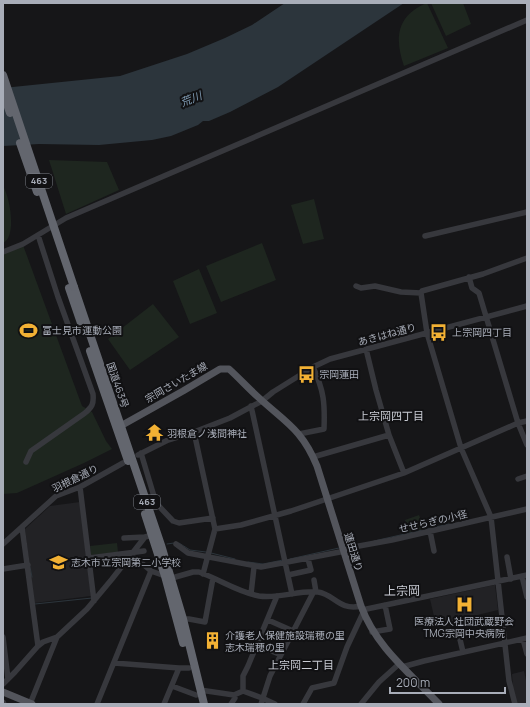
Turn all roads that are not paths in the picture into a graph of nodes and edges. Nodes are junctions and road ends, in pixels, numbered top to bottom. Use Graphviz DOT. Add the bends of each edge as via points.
graph roads {
  1 [pos="527,20"];
  2 [pos="3,75"];
  3 [pos="3,93"];
  4 [pos="527,212"];
  5 [pos="38,234"];
  6 [pos="426,236"];
  7 [pos="3,252"];
  8 [pos="527,259"];
  9 [pos="469,277"];
  10 [pos="356,286"];
  11 [pos="72,287"];
  12 [pos="421,292"];
  13 [pos="527,306"];
  14 [pos="486,317"];
  15 [pos="426,333"];
  16 [pos="366,349"];
  17 [pos="313,367"];
  18 [pos="262,401"];
  19 [pos="251,406"];
  20 [pos="527,421"];
  21 [pos="518,423"];
  22 [pos="119,427"];
  23 [pos="194,432"];
  24 [pos="299,434"];
  25 [pos="389,435"];
  26 [pos="527,445"];
  27 [pos="461,448"];
  28 [pos="313,457"];
  29 [pos="26,462"];
  30 [pos="123,463"];
  31 [pos="404,473"];
  32 [pos="527,476"];
  33 [pos="518,479"];
  34 [pos="80,487"];
  35 [pos="327,498"];
  36 [pos="527,509"];
  37 [pos="275,515"];
  38 [pos="491,517"];
  39 [pos="213,518"];
  40 [pos="22,526"];
  41 [pos="216,529"];
  42 [pos="430,531"];
  43 [pos="149,536"];
  44 [pos="124,538"];
  45 [pos="3,544"];
  46 [pos="176,544"];
  47 [pos="144,551"];
  48 [pos="344,551"];
  49 [pos="434,551"];
  50 [pos="131,555"];
  51 [pos="208,556"];
  52 [pos="507,557"];
  53 [pos="89,558"];
  54 [pos="308,559"];
  55 [pos="286,563"];
  56 [pos="28,565"];
  57 [pos="254,567"];
  58 [pos="3,568"];
  59 [pos="152,571"];
  60 [pos="203,574"];
  61 [pos="288,575"];
  62 [pos="524,576"];
  63 [pos="169,577"];
  64 [pos="213,578"];
  65 [pos="511,579"];
  66 [pos="314,580"];
  67 [pos="500,581"];
  68 [pos="315,592"];
  69 [pos="251,594"];
  70 [pos="292,594"];
  71 [pos="277,596"];
  72 [pos="526,597"];
  73 [pos="94,601"];
  74 [pos="385,605"];
  75 [pos="362,610"];
  76 [pos="183,619"];
  77 [pos="268,620"];
  78 [pos="293,631"];
  79 [pos="372,632"];
  80 [pos="450,632"];
  81 [pos="3,637"];
  82 [pos="57,637"];
  83 [pos="525,639"];
  84 [pos="507,643"];
  85 [pos="38,646"];
  86 [pos="266,648"];
  87 [pos="463,652"];
  88 [pos="527,654"];
  89 [pos="281,655"];
  90 [pos="114,663"];
  91 [pos="401,665"];
  92 [pos="179,668"];
  93 [pos="189,668"];
  94 [pos="8,679"];
  95 [pos="3,684"];
  96 [pos="172,686"];
  97 [pos="243,691"];
  98 [pos="3,692"];
  99 [pos="198,693"];
  100 [pos="234,695"];
  101 [pos="262,698"];
  102 [pos="30,704"];
  103 [pos="97,704"];
  104 [pos="164,704"];
  105 [pos="199,704"];
  106 [pos="204,704"];
  107 [pos="231,704"];
  108 [pos="260,704"];
  109 [pos="275,704"];
  110 [pos="303,704"];
  111 [pos="361,704"];
  112 [pos="439,704"];
  113 [pos="515,704"];
  1 -- 5 [label="street" via="66,218"];
  2 -- 11 [label="highway, 国道463号 / 463, bridge"];
  3 -- 11 [label="highway, 国道463号 / 463, bridge"];
  4 -- 6 [label="street"];
  5 -- 7 [label="street" via="23,244"];
  5 -- 29 [label="street" via="93,394 93,402 85,413 31,451"];
  8 -- 9 [label="street"];
  9 -- 12 [label="street"];
  9 -- 14 [label="street" via="472,288 479,293"];
  10 -- 12 [label="street"];
  11 -- 22 [label="highway, 国道463号 / 463"];
  12 -- 15 [label="street"];
  13 -- 14 [label="street, あきはね通り"];
  14 -- 15 [label="street, あきはね通り"];
  14 -- 21 [label="street"];
  15 -- 16 [label="street, あきはね通り"];
  15 -- 27 [label="street"];
  16 -- 17 [label="street, あきはね通り" via="330,359"];
  16 -- 25 [label="street"];
  17 -- 18 [label="street, あきはね通り"];
  17 -- 24 [label="street" via="325,403 324,429"];
  18 -- 19 [label="street"];
  18 -- 22 [label="main road, 宗岡さいたま線" via="229,369 220,369"];
  18 -- 24 [label="main road, 蓮田通り"];
  19 -- 23 [label="street" via="230,418"];
  19 -- 37 [label="street"];
  20 -- 21 [label="street"];
  21 -- 26 [label="street"];
  21 -- 27 [label="street"];
  22 -- 43 [label="highway, 国道463号 / 463"];
  22 -- 63 [label="highway, 国道463号 / 463"];
  23 -- 39 [label="street"];
  23 -- 39 [label="street" via="168,440 140,454 156,503 173,521 179,523"];
  24 -- 28 [label="main road, 蓮田通り"];
  25 -- 28 [label="street"];
  25 -- 31 [label="street"];
  27 -- 31 [label="street"];
  27 -- 38 [label="street"];
  28 -- 35 [label="main road, 蓮田通り"];
  30 -- 34 [label="street, 羽根倉通り"];
  31 -- 35 [label="street"];
  32 -- 33 [label="street"];
  34 -- 40 [label="street, 羽根倉通り" via="56,496"];
  34 -- 53 [label="street"];
  35 -- 37 [label="street"];
  35 -- 48 [label="main road, 蓮田通り"];
  36 -- 38 [label="street, せせらぎの小径"];
  37 -- 41 [label="street"];
  37 -- 55 [label="street"];
  38 -- 42 [label="street, せせらぎの小径"];
  38 -- 67 [label="street"];
  39 -- 41 [label="street"];
  40 -- 45 [label="street, 羽根倉通り"];
  40 -- 56 [label="street"];
  41 -- 51 [label="street"];
  42 -- 48 [label="street, せせらぎの小径" via="348,548"];
  42 -- 49 [label="street"];
  43 -- 44 [label="street"];
  43 -- 50 [label="street"];
  43 -- 63 [label="highway, 国道463号 / 463"];
  46 -- 51 [label="street, せせらぎの小径" via="188,553"];
  47 -- 50 [label="street"];
  48 -- 54 [label="street, せせらぎの小径"];
  48 -- 75 [label="main road, 蓮田通り"];
  50 -- 53 [label="street"];
  50 -- 59 [label="street"];
  50 -- 73 [label="street"];
  51 -- 57 [label="street, せせらぎの小径"];
  51 -- 60 [label="street"];
  52 -- 65 [label="street"];
  53 -- 73 [label="street"];
  54 -- 55 [label="street, せせらぎの小径"];
  54 -- 61 [label="street" via="311,570"];
  55 -- 57 [label="street, せせらぎの小径"];
  55 -- 61 [label="street"];
  56 -- 58 [label="street"];
  56 -- 85 [label="street"];
  57 -- 69 [label="street"];
  59 -- 63 [label="street"];
  59 -- 90 [label="street"];
  60 -- 63 [label="street" via="194,572"];
  60 -- 64 [label="street"];
  61 -- 70 [label="street"];
  62 -- 65 [label="street"];
  62 -- 72 [label="street"];
  63 -- 76 [label="highway, 国道463号 / 463"];
  63 -- 93 [label="highway, 国道463号 / 463"];
  64 -- 69 [label="street"];
  64 -- 76 [label="street" via="204,622"];
  65 -- 67 [label="street"];
  66 -- 68 [label="street"];
  67 -- 74 [label="street"];
  67 -- 84 [label="street"];
  68 -- 70 [label="street"];
  68 -- 75 [label="street" via="344,606"];
  68 -- 78 [label="street"];
  69 -- 71 [label="street"];
  70 -- 71 [label="street"];
  71 -- 77 [label="street"];
  73 -- 82 [label="street"];
  74 -- 75 [label="street"];
  74 -- 79 [label="street" via="390,629"];
  75 -- 79 [label="main road, 蓮田通り"];
  75 -- 110 [label="street" via="334,683 312,688"];
  76 -- 99 [label="highway, 国道463号 / 463"];
  77 -- 78 [label="street"];
  77 -- 97 [label="street" via="243,676"];
  78 -- 89 [label="street"];
  79 -- 91 [label="main road, 蓮田通り"];
  80 -- 87 [label="street" via="458,631"];
  81 -- 94 [label="street"];
  82 -- 85 [label="street"];
  82 -- 102 [label="street"];
  83 -- 84 [label="street"];
  83 -- 88 [label="street"];
  84 -- 87 [label="street"];
  84 -- 113 [label="street" via="509,681"];
  85 -- 94 [label="street"];
  86 -- 89 [label="street"];
  87 -- 91 [label="street"];
  89 -- 101 [label="street"];
  90 -- 92 [label="street"];
  90 -- 103 [label="street"];
  91 -- 111 [label="street" via="379,682"];
  91 -- 112 [label="main road, 蓮田通り"];
  92 -- 93 [label="street"];
  92 -- 96 [label="street"];
  93 -- 99 [label="highway, 国道463号 / 463"];
  94 -- 95 [label="street"];
  96 -- 99 [label="street"];
  96 -- 104 [label="street"];
  97 -- 100 [label="street"];
  97 -- 101 [label="street"];
  98 -- 102 [label="main road"];
  99 -- 100 [label="street"];
  99 -- 105 [label="highway, 国道463号 / 463"];
  99 -- 106 [label="highway, 国道463号 / 463"];
  100 -- 107 [label="street"];
  101 -- 108 [label="street"];
  101 -- 109 [label="street"];
}
